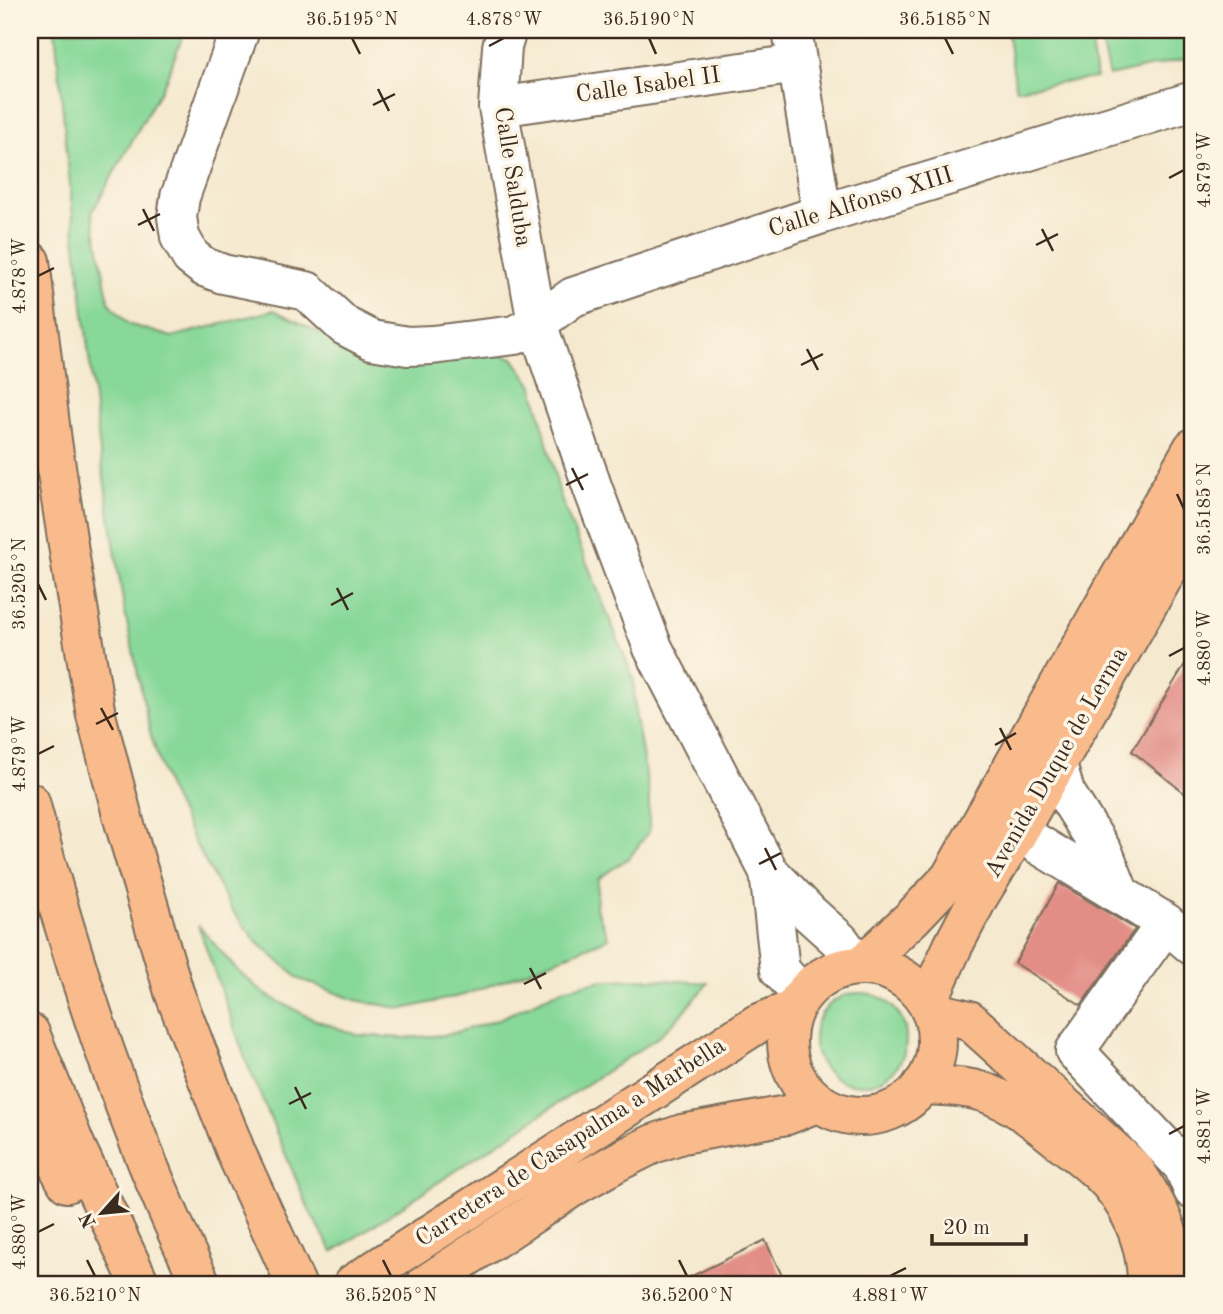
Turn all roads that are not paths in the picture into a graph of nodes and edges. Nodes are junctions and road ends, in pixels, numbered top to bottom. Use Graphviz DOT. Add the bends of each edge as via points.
graph roads {
  1 [pos="240,30"];
  2 [pos="507,30"];
  3 [pos="794,47"];
  4 [pos="1193,101"];
  5 [pos="498,107"];
  6 [pos="822,214"];
  7 [pos="30,261"];
  8 [pos="537,323"];
  9 [pos="1193,449"];
  10 [pos="1193,525"];
  11 [pos="1057,764"];
  12 [pos="30,802"];
  13 [pos="1018,832"];
  14 [pos="769,872"];
  15 [pos="1120,895"];
  16 [pos="1179,935"];
  17 [pos="859,965"];
  18 [pos="798,1002"];
  19 [pos="929,1007"];
  20 [pos="30,1033"];
  21 [pos="922,1085"];
  22 [pos="819,1102"];
  23 [pos="30,1115"];
  24 [pos="1193,1190"];
  25 [pos="361,1279"];
  26 [pos="139,1284"];
  27 [pos="201,1284"];
  28 [pos="296,1284"];
  29 [pos="426,1284"];
  30 [pos="1147,1284"];
  31 [pos="1177,1284"];
  1 -- 8 [label="street, Calle Alfonso XIII" via="180,197 180,237 191,257 223,274 307,291 345,326 372,340 432,345 515,335"];
  2 -- 5 [label="street, Calle Salduba"];
  3 -- 5 [label="street, Calle Isabel II"];
  3 -- 6 [label="street"];
  4 -- 6 [label="street, Calle Alfonso XIII"];
  5 -- 8 [label="street, Calle Salduba"];
  6 -- 8 [label="street, Calle Alfonso XIII" via="573,297"];
  7 -- 28 [label="main road" via="52,441 96,715 174,992 237,1155"];
  8 -- 14 [label="street, Calle Salduba" via="653,648"];
  9 -- 17 [label="main road, Avenida Duque de Lerma" via="950,878"];
  10 -- 11 [label="main road, Avenida Duque de Lerma"];
  11 -- 13 [label="main road, Avenida Duque de Lerma"];
  11 -- 15 [label="street" via="1065,792 1104,854"];
  12 -- 27 [label="main road" via="121,1098"];
  13 -- 15 [label="street"];
  13 -- 19 [label="main road, Avenida Duque de Lerma" via="953,946"];
  14 -- 17 [label="street"];
  14 -- 18 [label="street" via="780,970"];
  15 -- 16 [label="street"];
  16 -- 24 [label="street" via="1075,1051 1183,1166"];
  17 -- 18 [label="main road" via="822,977"];
  17 -- 19 [label="main road" via="884,969 904,979"];
  18 -- 22 [label="main road" via="787,1035 790,1060 800,1083"];
  18 -- 25 [label="main road, Carretera de Casapalma a Marbella"];
  19 -- 21 [label="main road" via="936,1050"];
  19 -- 31 [label="main road" via="969,1020 1134,1169 1169,1235"];
  20 -- 26 [label="main road" via="75,1147"];
  21 -- 22 [label="main road" via="900,1106 877,1114 842,1113"];
  21 -- 30 [label="main road" via="964,1087 996,1097 1078,1155 1110,1184 1131,1214 1144,1248"];
  22 -- 29 [label="main road, Carretera de Casapalma a Marbella" via="787,1115 682,1134 653,1144 576,1185"];
  23 -- 26 [label="main road" via="93,1231"];
}
